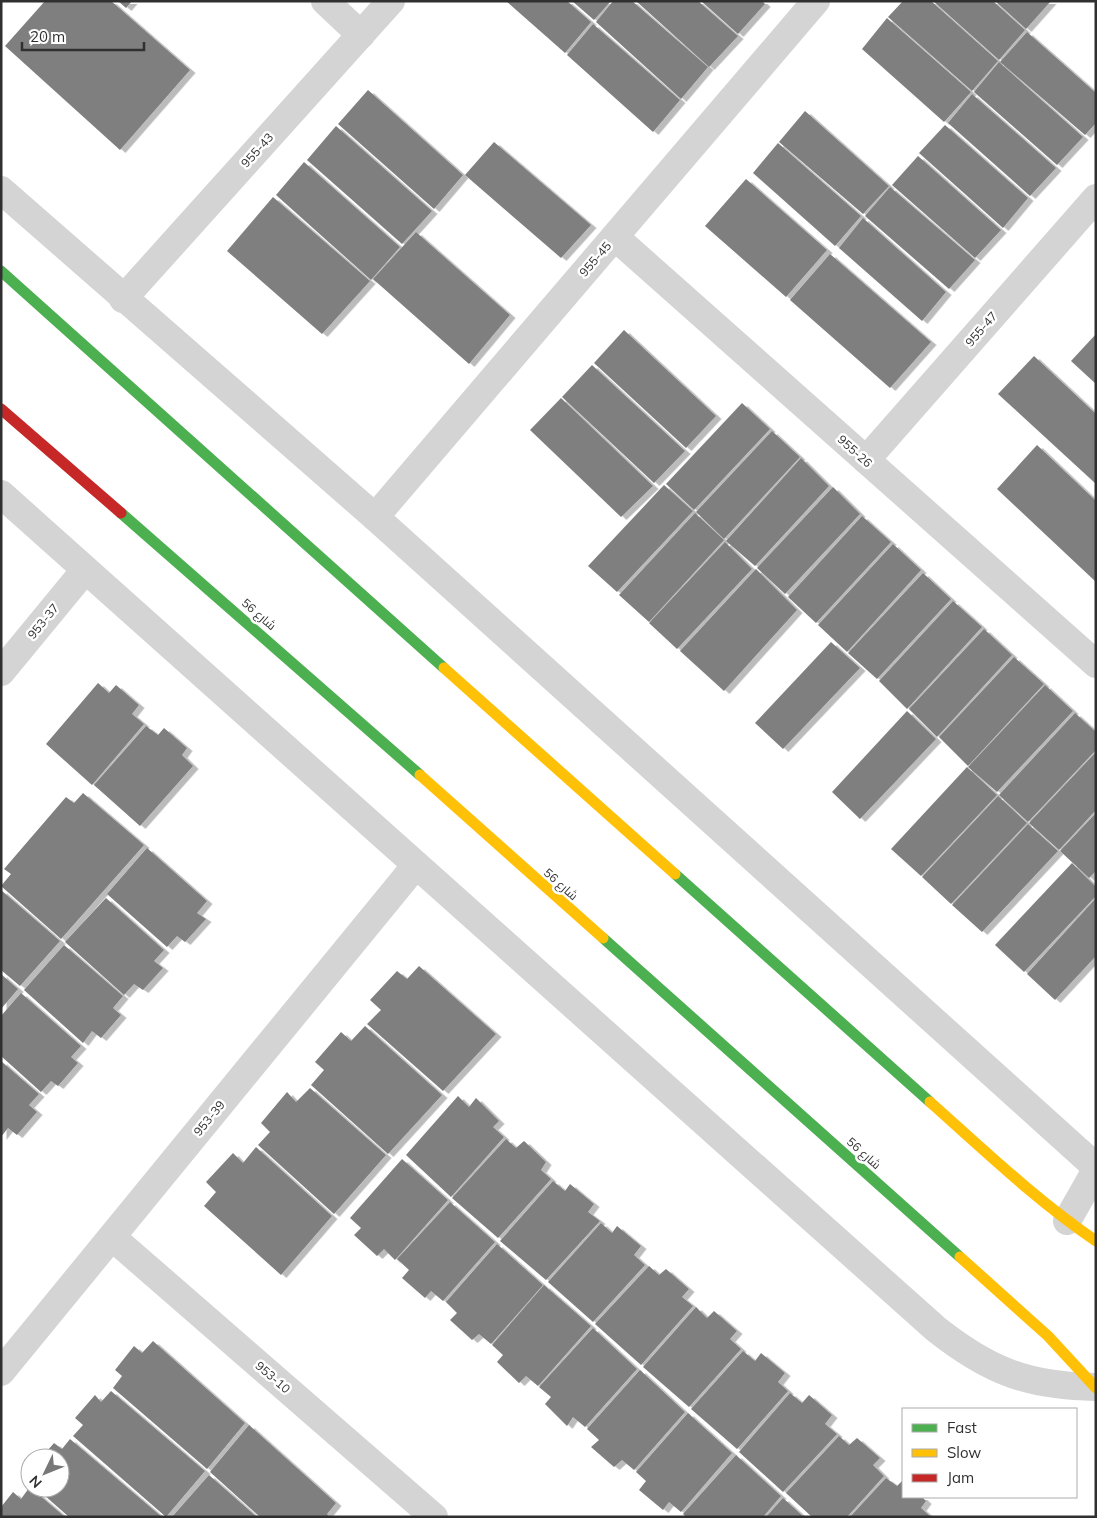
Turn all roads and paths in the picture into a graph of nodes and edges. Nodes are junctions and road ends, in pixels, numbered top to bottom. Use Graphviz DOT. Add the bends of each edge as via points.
graph roads {
  1 [pos="325,1"];
  2 [pos="391,1"];
  3 [pos="816,1"];
  4 [pos="361,35"];
  5 [pos="1,190"];
  6 [pos="1096,198"];
  7 [pos="615,237"];
  8 [pos="1,271"];
  9 [pos="123,298"];
  10 [pos="1,409"];
  11 [pos="866,460"];
  12 [pos="1,494"];
  13 [pos="375,517"];
  14 [pos="86,570"];
  15 [pos="1096,664"];
  16 [pos="1,672"];
  17 [pos="416,865"];
  18 [pos="1096,1168"];
  19 [pos="1067,1221"];
  20 [pos="112,1237"];
  21 [pos="1096,1240"];
  22 [pos="1,1372"];
  23 [pos="1095,1388"];
  24 [pos="434,1517"];
  1 -- 4 [label="street"];
  2 -- 4 [label="street, 955-43"];
  3 -- 7 [label="street, 955-45"];
  4 -- 9 [label="street, 955-43"];
  5 -- 9 [label="street"];
  6 -- 11 [label="street, 955-47"];
  7 -- 11 [label="street, 955-26"];
  7 -- 13 [label="street, 955-45"];
  8 -- 19 [label="street"];
  9 -- 13 [label="street"];
  10 -- 23 [label="street, شارع 56" via="288,658 1048,1336"];
  11 -- 15 [label="street, 955-26"];
  12 -- 14 [label="street"];
  13 -- 18 [label="street"];
  14 -- 16 [label="street, 953-37"];
  14 -- 17 [label="street"];
  17 -- 20 [label="street, 953-39"];
  17 -- 23 [label="street" via="965,1352 1028,1381 1061,1387"];
  18 -- 19 [label="street"];
  19 -- 21 [label="street"];
  20 -- 22 [label="street, 953-39"];
  20 -- 24 [label="street, 953-10"];
}
